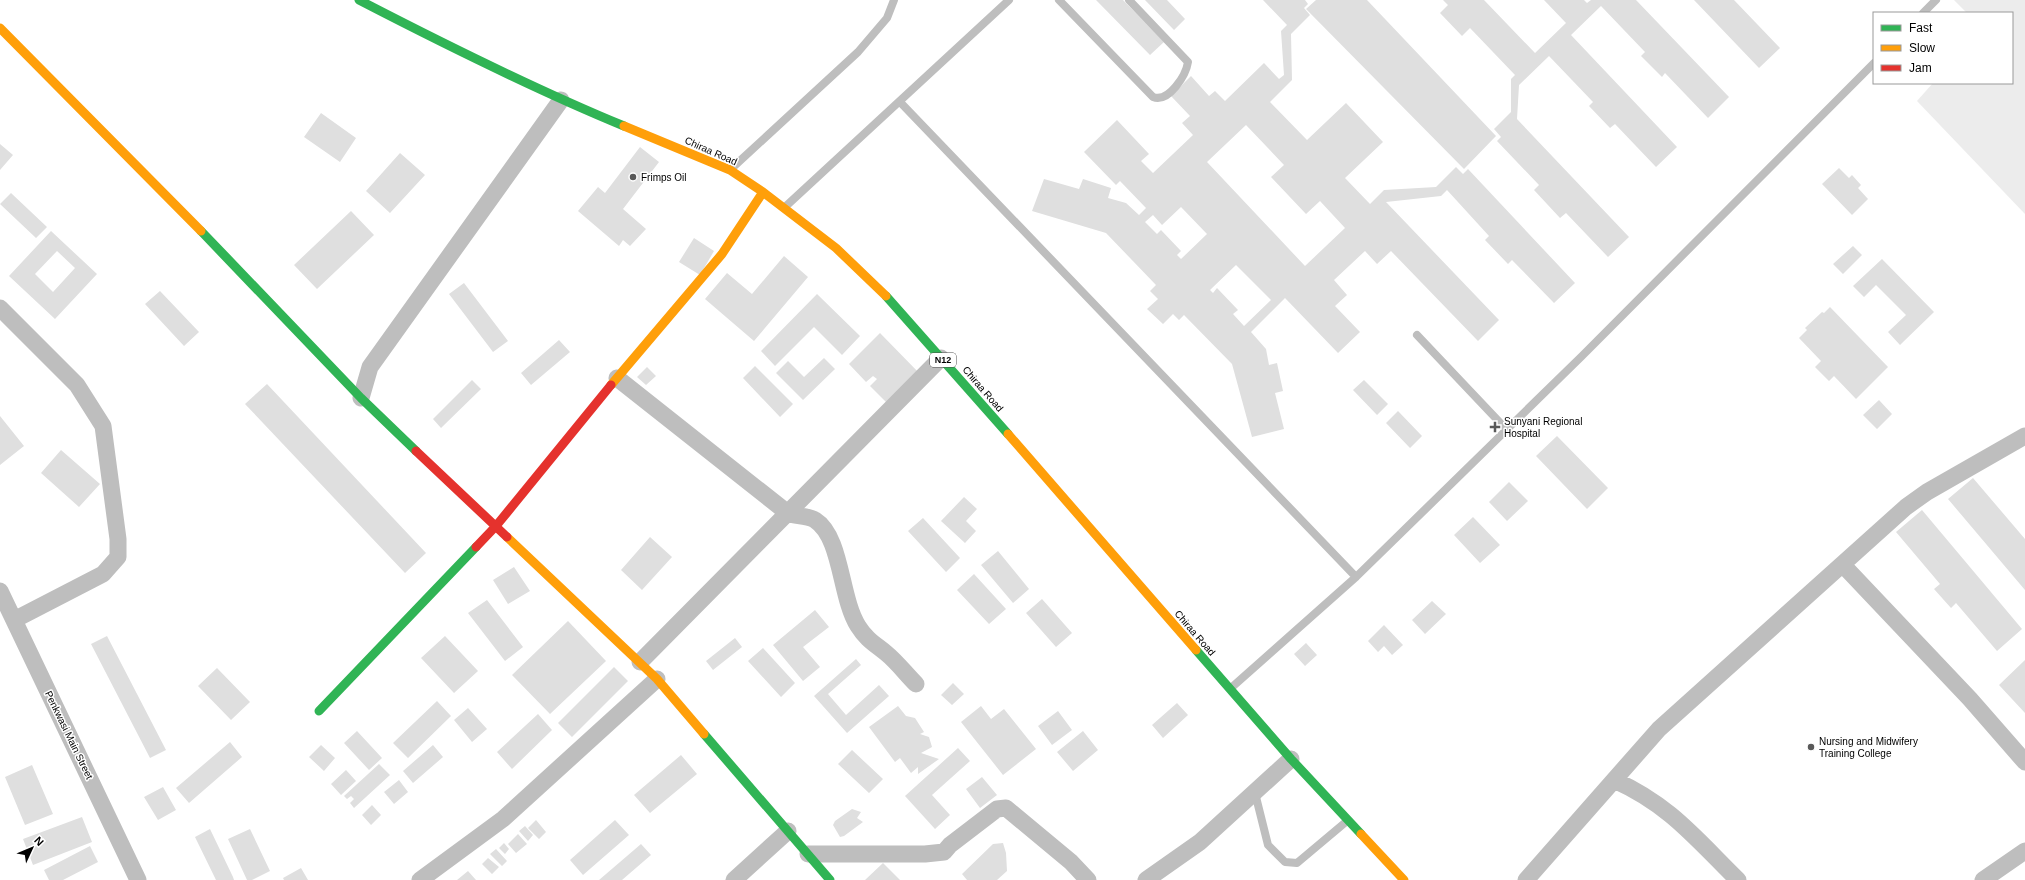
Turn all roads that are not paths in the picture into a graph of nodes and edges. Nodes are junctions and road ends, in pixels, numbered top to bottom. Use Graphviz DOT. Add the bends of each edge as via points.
graph roads {
  1 [pos="359,0"];
  2 [pos="894,0"];
  3 [pos="1009,0"];
  4 [pos="1059,0"];
  5 [pos="1129,0"];
  6 [pos="1936,0"];
  7 [pos="1924,12"];
  8 [pos="0,28"];
  9 [pos="1873,64"];
  10 [pos="561,100"];
  11 [pos="900,102"];
  12 [pos="730,170"];
  13 [pos="763,192"];
  14 [pos="784,209"];
  15 [pos="0,308"];
  16 [pos="1417,335"];
  17 [pos="942,358"];
  18 [pos="617,378"];
  19 [pos="361,398"];
  20 [pos="1506,429"];
  21 [pos="2025,436"];
  22 [pos="789,514"];
  23 [pos="496,526"];
  24 [pos="1843,565"];
  25 [pos="1356,576"];
  26 [pos="5,606"];
  27 [pos="640,662"];
  28 [pos="658,679"];
  29 [pos="916,684"];
  30 [pos="1230,689"];
  31 [pos="319,711"];
  32 [pos="1291,760"];
  33 [pos="2025,762"];
  34 [pos="1614,780"];
  35 [pos="1255,793"];
  36 [pos="1348,820"];
  37 [pos="788,831"];
  38 [pos="2025,851"];
  39 [pos="808,854"];
  40 [pos="138,880"];
  41 [pos="420,880"];
  42 [pos="734,880"];
  43 [pos="830,880"];
  44 [pos="1088,880"];
  45 [pos="1146,880"];
  46 [pos="1404,880"];
  47 [pos="1526,880"];
  48 [pos="1738,880"];
  49 [pos="1983,880"];
  1 -- 10 [label="main road, Chiraa Road / N12"];
  2 -- 12 [label="lane" via="887,18 858,52"];
  3 -- 11 [label="lane"];
  4 -- 5 [label="lane" via="1156,98 1170,92 1177,85 1184,75 1188,62"];
  6 -- 7 [label="lane"];
  8 -- 19 [label="main road" via="167,196"];
  9 -- 20 [label="lane" via="1605,334"];
  10 -- 12 [label="main road, Chiraa Road / N12"];
  10 -- 19 [label="street" via="370,367"];
  11 -- 14 [label="lane"];
  11 -- 25 [label="lane"];
  12 -- 13 [label="main road, Chiraa Road / N12"];
  13 -- 14 [label="main road, Chiraa Road / N12"];
  13 -- 18 [label="main road" via="722,254"];
  14 -- 17 [label="main road, Chiraa Road / N12" via="836,248 885,295"];
  15 -- 26 [label="street" via="77,385 103,426 118,539 118,557 103,574"];
  16 -- 20 [label="lane"];
  17 -- 22 [label="street"];
  17 -- 30 [label="main road, Chiraa Road / N12"];
  18 -- 22 [label="street"];
  18 -- 23 [label="main road"];
  19 -- 23 [label="main road"];
  20 -- 25 [label="lane"];
  21 -- 24 [label="street" via="1927,492 1906,507"];
  22 -- 27 [label="street"];
  22 -- 29 [label="street" via="815,520 827,531 850,612 858,626 870,642 886,653"];
  23 -- 27 [label="main road"];
  23 -- 31 [label="main road"];
  24 -- 33 [label="street" via="1970,698"];
  24 -- 34 [label="street" via="1659,729"];
  25 -- 30 [label="lane"];
  26 -- 40 [label="street, Penkwasi Main Street"];
  27 -- 28 [label="main road"];
  28 -- 37 [label="main road"];
  28 -- 41 [label="street" via="503,819"];
  30 -- 32 [label="main road, Chiraa Road / N12"];
  32 -- 35 [label="street"];
  32 -- 36 [label="main road, Chiraa Road / N12"];
  34 -- 47 [label="street"];
  34 -- 48 [label="street" via="1635,789 1665,808"];
  35 -- 36 [label="lane" via="1268,845 1285,862 1297,863"];
  35 -- 45 [label="street" via="1200,842"];
  36 -- 46 [label="main road, Chiraa Road / N12"];
  37 -- 39 [label="main road"];
  37 -- 42 [label="street"];
  38 -- 49 [label="street"];
  39 -- 43 [label="main road"];
  39 -- 44 [label="street" via="944,852 997,809 1006,808 1071,862"];
}
